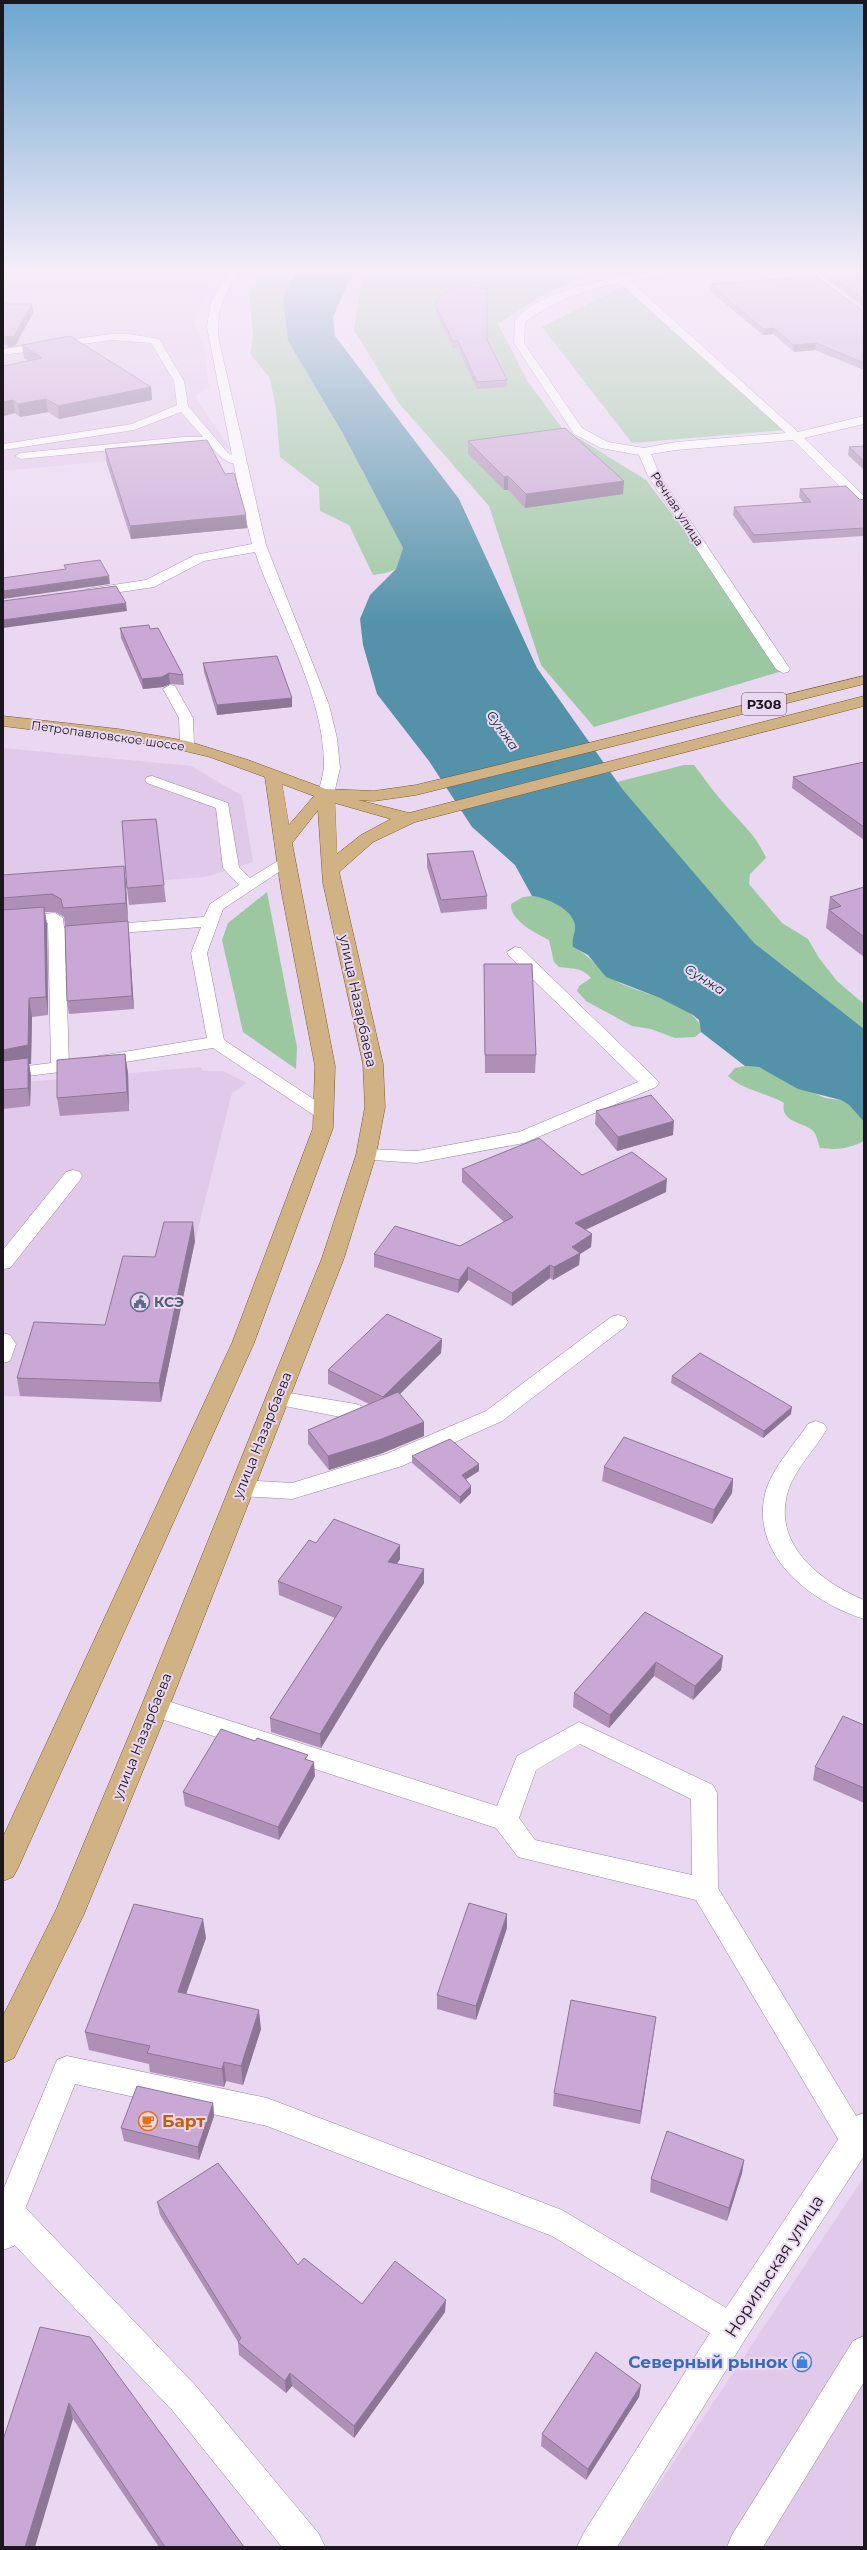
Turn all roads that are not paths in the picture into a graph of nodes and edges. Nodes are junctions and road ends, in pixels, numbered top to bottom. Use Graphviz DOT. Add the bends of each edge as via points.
graph roads {
  1 [pos="180,389"];
  2 [pos="224,389"];
  3 [pos="550,389"];
  4 [pos="744,389"];
  5 [pos="183,407"];
  6 [pos="864,420"];
  7 [pos="796,436"];
  8 [pos="212,441"];
  9 [pos="3,447"];
  10 [pos="644,452"];
  11 [pos="3,456"];
  12 [pos="238,462"];
  13 [pos="864,503"];
  14 [pos="259,547"];
  15 [pos="72,596"];
  16 [pos="783,668"];
  17 [pos="864,680"];
  18 [pos="170,689"];
  19 [pos="864,701"];
  20 [pos="3,721"];
  21 [pos="187,746"];
  22 [pos="273,775"];
  23 [pos="152,780"];
  24 [pos="326,794"];
  25 [pos="409,818"];
  26 [pos="284,853"];
  27 [pos="331,870"];
  28 [pos="249,886"];
  29 [pos="211,921"];
  30 [pos="3,922"];
  31 [pos="57,933"];
  32 [pos="515,952"];
  33 [pos="216,1042"];
  34 [pos="73,1065"];
  35 [pos="3,1074"];
  36 [pos="324,1114"];
  37 [pos="366,1155"];
  38 [pos="72,1176"];
  39 [pos="3,1263"];
  40 [pos="618,1322"];
  41 [pos="3,1340"];
  42 [pos="3,1356"];
  43 [pos="277,1398"];
  44 [pos="356,1412"];
  45 [pos="816,1429"];
  46 [pos="240,1488"];
  47 [pos="864,1610"];
  48 [pos="155,1707"];
  49 [pos="506,1820"];
  50 [pos="3,1868"];
  51 [pos="705,1890"];
  52 [pos="3,2048"];
  53 [pos="859,2134"];
  54 [pos="5,2220"];
  55 [pos="732,2329"];
  56 [pos="864,2352"];
  57 [pos="306,2547"];
  58 [pos="596,2547"];
  59 [pos="744,2547"];
  1 -- 5 [label="lane"];
  2 -- 12 [label="street"];
  3 -- 10 [label="street" via="578,431 605,445"];
  4 -- 7 [label="street"];
  5 -- 8 [label="lane"];
  5 -- 9 [label="lane" via="134,427"];
  6 -- 7 [label="street"];
  7 -- 10 [label="street" via="676,446"];
  7 -- 13 [label="street"];
  8 -- 11 [label="lane" via="183,440 30,456"];
  8 -- 12 [label="lane" via="224,456"];
  10 -- 16 [label="street, Речная улица" via="654,476"];
  12 -- 14 [label="street"];
  14 -- 15 [label="street" via="200,558 149,584"];
  14 -- 24 [label="street" via="324,707 332,764 331,783"];
  17 -- 24 [label="main road, P308" via="416,790 374,796"];
  18 -- 21 [label="lane" via="186,718"];
  19 -- 25 [label="main road, P308"];
  20 -- 21 [label="main road, Петропавловское шоссе"];
  21 -- 22 [label="main road, Петропавловское шоссе"];
  22 -- 24 [label="main road, Петропавловское шоссе"];
  22 -- 26 [label="main road"];
  23 -- 28 [label="lane" via="223,806 230,868"];
  24 -- 25 [label="main road, Петропавловское шоссе" via="365,809"];
  24 -- 26 [label="main road" via="312,807"];
  24 -- 27 [label="main road, улица Назарбаева"];
  25 -- 27 [label="main road" via="378,830 360,842"];
  26 -- 28 [label="lane"];
  26 -- 36 [label="main road" via="324,1066"];
  27 -- 37 [label="main road, улица Назарбаева" via="373,1064 375,1107"];
  28 -- 29 [label="lane" via="216,906"];
  29 -- 31 [label="lane"];
  29 -- 33 [label="lane" via="199,953"];
  30 -- 31 [label="lane" via="55,918"];
  31 -- 34 [label="lane"];
  32 -- 37 [label="lane" via="650,1082 524,1137 417,1157"];
  33 -- 34 [label="lane"];
  33 -- 36 [label="lane"];
  34 -- 35 [label="lane"];
  36 -- 50 [label="main road" via="323,1128 242,1343"];
  37 -- 43 [label="main road, улица Назарбаева" via="332,1258"];
  38 -- 39 [label="lane"];
  40 -- 46 [label="lane" via="494,1416 401,1456 292,1491"];
  41 -- 42 [label="lane" via="6,1344"];
  43 -- 44 [label="lane"];
  43 -- 46 [label="main road, улица Назарбаева"];
  45 -- 47 [label="lane" via="778,1489 773,1508 774,1523 789,1559 803,1575 826,1593"];
  46 -- 48 [label="main road, улица Назарбаева"];
  48 -- 49 [label="lane"];
  48 -- 52 [label="main road, улица Назарбаева" via="69,1914"];
  49 -- 51 [label="lane" via="527,1849"];
  49 -- 51 [label="lane" via="526,1763 579,1732 704,1793"];
  51 -- 53 [label="lane"];
  53 -- 55 [label="street, Норильская улица"];
  54 -- 55 [label="lane" via="67,2069 267,2112 562,2225"];
  54 -- 57 [label="street" via="184,2398"];
  55 -- 58 [label="street, Норильская улица"];
  56 -- 59 [label="lane"];
}
